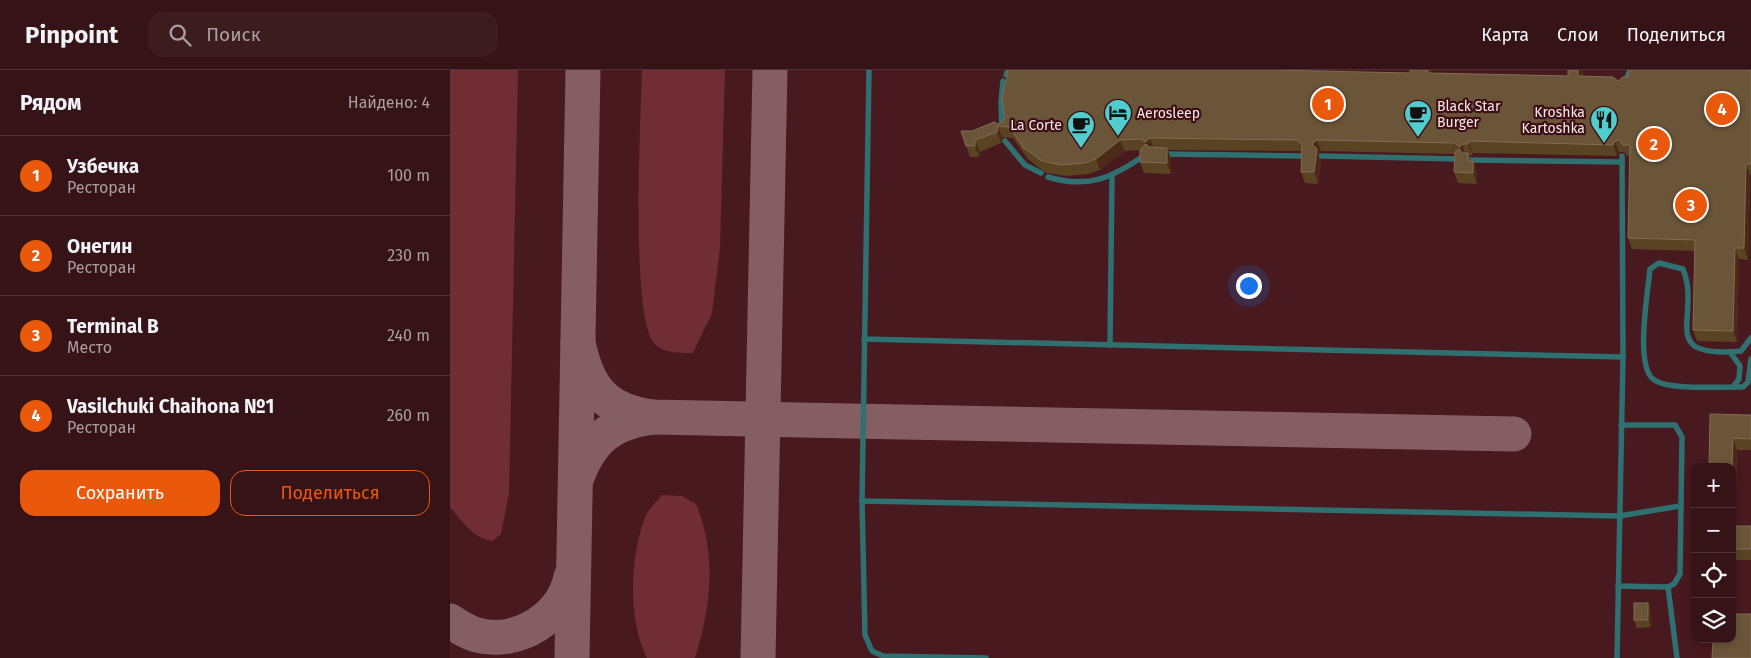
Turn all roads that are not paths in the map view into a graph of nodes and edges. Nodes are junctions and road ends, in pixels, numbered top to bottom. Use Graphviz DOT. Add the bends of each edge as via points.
graph roads {
  1 [pos="869,70"];
  2 [pos="1630,70"];
  3 [pos="1006,75"];
  4 [pos="1622,88"];
  5 [pos="1002,131"];
  6 [pos="1005,141"];
  7 [pos="1154,154"];
  8 [pos="1145,155"];
  9 [pos="1301,156"];
  10 [pos="1321,156"];
  11 [pos="1459,159"];
  12 [pos="1468,160"];
  13 [pos="1042,173"];
  14 [pos="1112,176"];
  15 [pos="1048,177"];
  16 [pos="864,339"];
  17 [pos="1749,341"];
  18 [pos="1110,344"];
  19 [pos="1730,352"];
  20 [pos="1623,357"];
  21 [pos="1751,359"];
  22 [pos="1733,386"];
  23 [pos="1621,425"];
  24 [pos="862,501"];
  25 [pos="1680,506"];
  26 [pos="1618,516"];
  27 [pos="1618,586"];
  28 [pos="1668,587"];
  29 [pos="957,658"];
  30 [pos="986,658"];
  31 [pos="1617,658"];
  32 [pos="1677,658"];
  1 -- 16 [label="lane"];
  2 -- 4 [label="lane"];
  3 -- 5 [label="lane" via="1001,102"];
  6 -- 13 [label="lane" via="1025,165"];
  7 -- 9 [label="lane"];
  8 -- 14 [label="lane"];
  10 -- 11 [label="lane"];
  12 -- 20 [label="lane" via="1622,159"];
  14 -- 15 [label="lane" via="1073,183"];
  14 -- 18 [label="lane"];
  16 -- 18 [label="lane"];
  16 -- 24 [label="lane"];
  17 -- 19 [label="lane" via="1741,351"];
  18 -- 20 [label="lane"];
  19 -- 22 [label="lane" via="1740,366"];
  19 -- 22 [label="lane" via="1698,350 1691,346 1683,269 1659,263 1650,269 1644,345 1645,367 1652,379 1668,385"];
  20 -- 23 [label="lane"];
  21 -- 22 [label="lane" via="1748,382 1743,387"];
  23 -- 25 [label="lane" via="1669,424 1678,428 1683,445"];
  23 -- 26 [label="lane"];
  24 -- 26 [label="lane"];
  24 -- 29 [label="lane" via="864,635 869,646 876,654 890,656"];
  25 -- 26 [label="lane"];
  25 -- 28 [label="lane" via="1680,574"];
  26 -- 27 [label="lane"];
  27 -- 28 [label="lane"];
  27 -- 31 [label="lane"];
  28 -- 32 [label="lane"];
  29 -- 30 [label="lane"];
}
